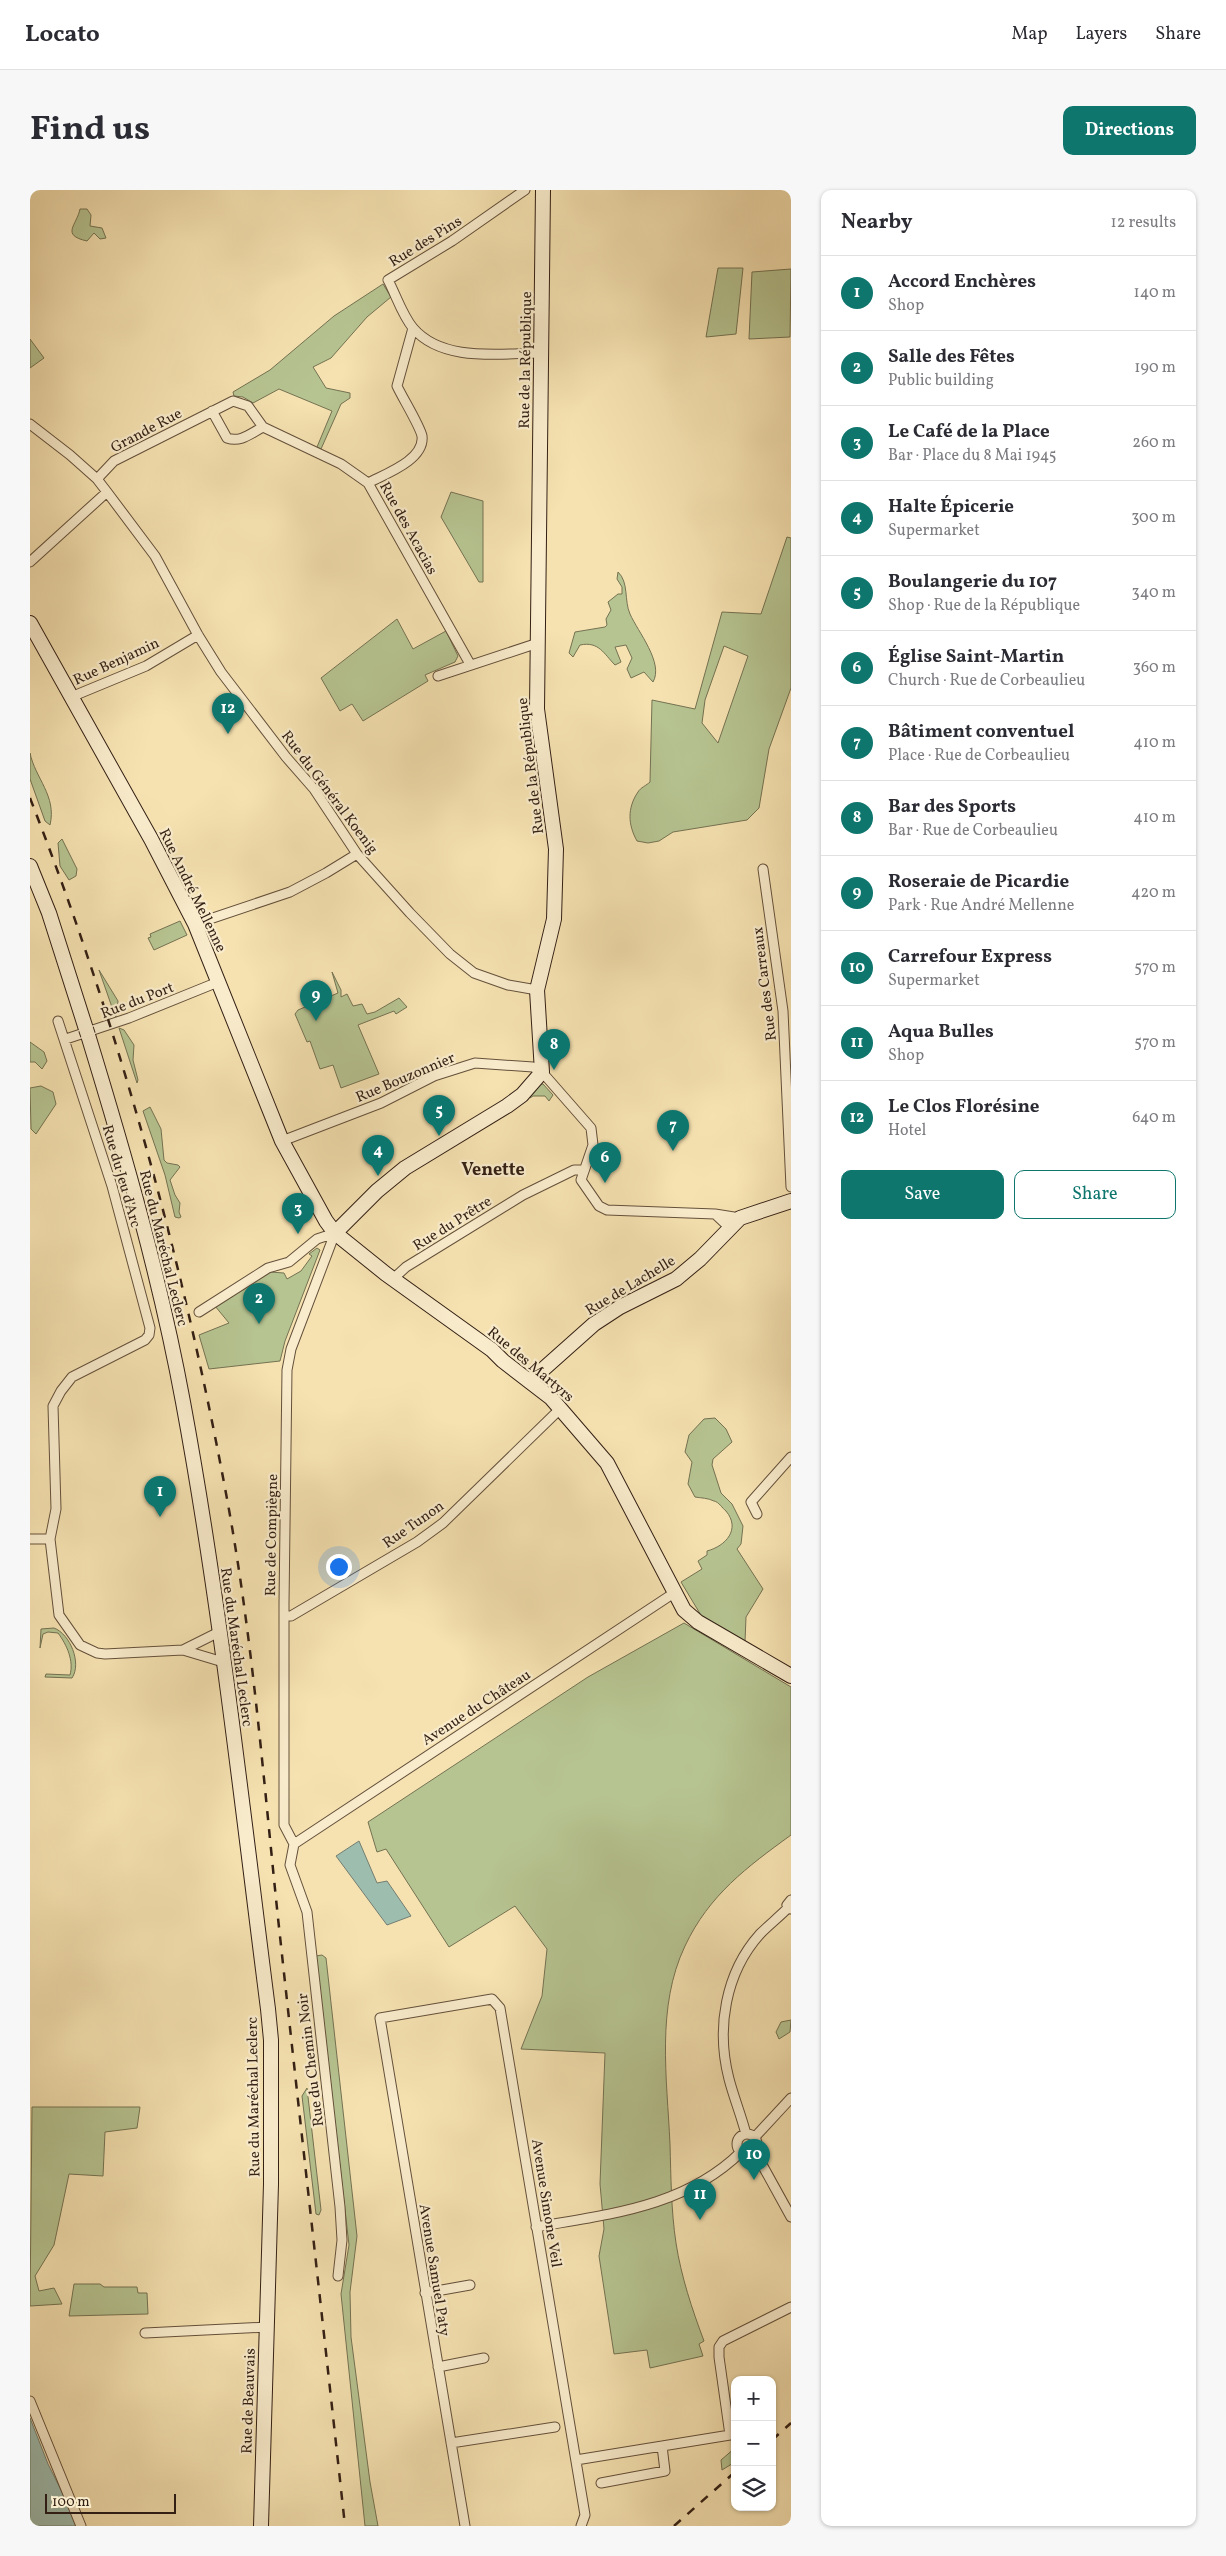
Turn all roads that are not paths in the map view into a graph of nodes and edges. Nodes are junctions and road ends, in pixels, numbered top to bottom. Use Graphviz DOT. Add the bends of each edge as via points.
graph roads {
  1 [pos="525,190"];
  2 [pos="543,190"];
  3 [pos="413,328"];
  4 [pos="542,353"];
  5 [pos="212,411"];
  6 [pos="30,424"];
  7 [pos="263,427"];
  8 [pos="97,479"];
  9 [pos="368,483"];
  10 [pos="107,492"];
  11 [pos="30,562"];
  12 [pos="30,623"];
  13 [pos="198,635"];
  14 [pos="538,643"];
  15 [pos="470,664"];
  16 [pos="438,676"];
  17 [pos="71,697"];
  18 [pos="357,854"];
  19 [pos="30,866"];
  20 [pos="763,869"];
  21 [pos="195,924"];
  22 [pos="218,982"];
  23 [pos="537,990"];
  24 [pos="58,1021"];
  25 [pos="66,1039"];
  26 [pos="542,1072"];
  27 [pos="282,1141"];
  28 [pos="583,1170"];
  29 [pos="791,1187"];
  30 [pos="791,1201"];
  31 [pos="715,1214"];
  32 [pos="742,1217"];
  33 [pos="731,1229"];
  34 [pos="335,1233"];
  35 [pos="393,1279"];
  36 [pos="199,1312"];
  37 [pos="530,1381"];
  38 [pos="561,1408"];
  39 [pos="791,1457"];
  40 [pos="757,1514"];
  41 [pos="30,1539"];
  42 [pos="50,1539"];
  43 [pos="674,1592"];
  44 [pos="284,1616"];
  45 [pos="219,1632"];
  46 [pos="198,1642"];
  47 [pos="183,1650"];
  48 [pos="200,1655"];
  49 [pos="223,1662"];
  50 [pos="791,1676"];
  51 [pos="294,1844"];
  52 [pos="790,1906"];
  53 [pos="380,2018"];
  54 [pos="791,2098"];
  55 [pos="750,2136"];
  56 [pos="754,2150"];
  57 [pos="741,2152"];
  58 [pos="791,2218"];
  59 [pos="536,2227"];
  60 [pos="268,2276"];
  61 [pos="338,2276"];
  62 [pos="470,2285"];
  63 [pos="425,2294"];
  64 [pos="791,2307"];
  65 [pos="266,2327"];
  66 [pos="145,2334"];
  67 [pos="484,2358"];
  68 [pos="438,2367"];
  69 [pos="30,2401"];
  70 [pos="555,2427"];
  71 [pos="451,2442"];
  72 [pos="662,2446"];
  73 [pos="576,2460"];
  74 [pos="602,2482"];
  75 [pos="81,2526"];
  76 [pos="261,2526"];
  77 [pos="465,2526"];
  78 [pos="581,2526"];
  1 -- 3 [label="street, Rue des Pins" via="452,241 388,280"];
  2 -- 4 [label="street, Rue de la République"];
  3 -- 4 [label="street" via="440,347 457,352"];
  3 -- 9 [label="street" via="397,386 422,435 421,445 414,457"];
  4 -- 14 [label="street, Rue de la République"];
  5 -- 7 [label="street, Grande Rue" via="233,401 241,402 248,406"];
  5 -- 7 [label="street" via="227,438 234,441"];
  5 -- 8 [label="street, Grande Rue" via="114,461"];
  6 -- 8 [label="street, Rue du Général Koenig"];
  7 -- 9 [label="street, Rue des Acacias" via="341,464"];
  8 -- 10 [label="street, Rue du Général Koenig"];
  9 -- 15 [label="street, Rue des Acacias"];
  10 -- 11 [label="street"];
  10 -- 13 [label="street, Rue du Général Koenig" via="155,556"];
  12 -- 17 [label="street, Rue André Mellenne"];
  13 -- 17 [label="street, Rue Benjamin" via="146,666"];
  13 -- 18 [label="street, Rue du Général Koenig" via="263,727 314,789"];
  14 -- 15 [label="street"];
  14 -- 23 [label="street, Rue de la République" via="538,716 556,849 554,919"];
  15 -- 16 [label="street"];
  17 -- 21 [label="street, Rue André Mellenne"];
  18 -- 21 [label="street" via="290,892"];
  18 -- 23 [label="street, Rue du Général Koenig" via="465,967 508,985"];
  19 -- 45 [label="street, Rue du Maréchal Leclerc" via="49,913 132,1183 170,1339 197,1479"];
  20 -- 29 [label="street, Rue des Carreaux" via="783,1011"];
  21 -- 22 [label="street, Rue André Mellenne"];
  22 -- 25 [label="street, Rue du Port"];
  22 -- 27 [label="street, Rue André Mellenne"];
  23 -- 26 [label="street, Rue de la République"];
  24 -- 25 [label="street, Rue du Jeu d'Arc"];
  25 -- 42 [label="street, Rue du Jeu d'Arc" via="112,1186 150,1328 144,1340 72,1377 53,1406 56,1509"];
  26 -- 27 [label="street, Rue Bouzonnier" via="533,1067 475,1063 434,1076 381,1103"];
  26 -- 28 [label="street" via="592,1128 593,1145"];
  26 -- 34 [label="street" via="507,1106 404,1168"];
  27 -- 34 [label="street, Rue André Mellenne"];
  28 -- 31 [label="street" via="583,1185 599,1206 608,1210"];
  28 -- 35 [label="street, Rue du Prêtre" via="574,1170 532,1190 406,1267"];
  30 -- 32 [label="street"];
  31 -- 32 [label="street"];
  31 -- 33 [label="street"];
  32 -- 33 [label="street, Rue de Lachelle"];
  33 -- 37 [label="street, Rue de Lachelle" via="676,1279 594,1324"];
  34 -- 35 [label="street, Rue des Martyrs"];
  34 -- 36 [label="street" via="318,1239 289,1262 268,1268"];
  34 -- 44 [label="street, Rue de Compiègne" via="291,1349 287,1370"];
  35 -- 37 [label="street, Rue des Martyrs"];
  37 -- 38 [label="street, Rue des Martyrs"];
  38 -- 43 [label="street, Rue des Martyrs" via="607,1463"];
  38 -- 44 [label="street, Rue Tunon" via="443,1522 417,1542 291,1616"];
  39 -- 40 [label="street" via="751,1502"];
  41 -- 42 [label="street"];
  42 -- 47 [label="street" via="59,1615 80,1645 105,1654"];
  43 -- 50 [label="street, Rue des Martyrs" via="684,1610 698,1622"];
  43 -- 51 [label="street, Avenue du Château"];
  44 -- 51 [label="street, Rue de Compiègne" via="284,1825"];
  45 -- 46 [label="street"];
  45 -- 49 [label="street, Rue du Maréchal Leclerc"];
  46 -- 47 [label="street"];
  46 -- 48 [label="street"];
  47 -- 48 [label="street"];
  48 -- 49 [label="street"];
  49 -- 60 [label="street, Rue du Maréchal Leclerc" via="271,2040"];
  51 -- 61 [label="street, Rue du Chemin Noir" via="290,1865 307,1912 340,2207 342,2240"];
  52 -- 55 [label="street" via="759,1936 745,1956 734,1977 724,2010 724,2054 729,2079"];
  53 -- 59 [label="street, Avenue Simone Veil" via="477,2000 492,1999 500,2008"];
  53 -- 63 [label="street, Avenue Samuel Paty"];
  54 -- 55 [label="street"];
  55 -- 56 [label="street" via="756,2142"];
  55 -- 57 [label="street" via="740,2137 737,2142"];
  56 -- 57 [label="street" via="751,2153"];
  56 -- 58 [label="street"];
  57 -- 59 [label="street" via="716,2175 670,2198 634,2210"];
  59 -- 73 [label="street, Avenue Simone Veil"];
  60 -- 65 [label="street, Rue de Beauvais"];
  62 -- 63 [label="street"];
  63 -- 68 [label="street, Avenue Samuel Paty"];
  64 -- 72 [label="street" via="723,2341 719,2347 730,2434"];
  65 -- 66 [label="street"];
  65 -- 76 [label="street, Rue de Beauvais"];
  67 -- 68 [label="street"];
  68 -- 71 [label="street, Avenue Samuel Paty"];
  69 -- 75 [label="street"];
  70 -- 71 [label="street"];
  71 -- 77 [label="street, Avenue Samuel Paty"];
  72 -- 73 [label="street"];
  72 -- 74 [label="street" via="665,2471"];
  73 -- 78 [label="street, Avenue Simone Veil" via="585,2516"];
}
